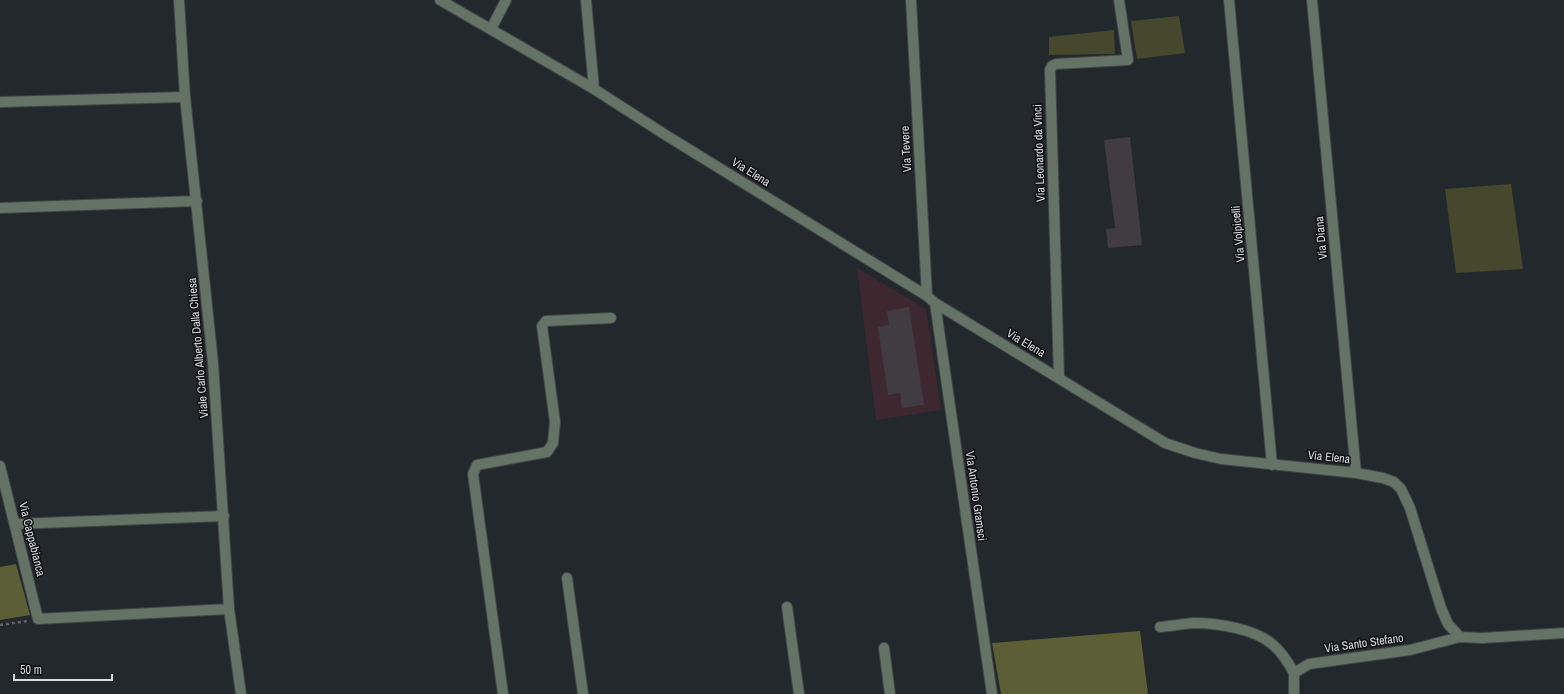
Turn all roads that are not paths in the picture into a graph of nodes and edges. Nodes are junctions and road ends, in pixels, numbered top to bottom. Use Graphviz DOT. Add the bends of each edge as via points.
graph roads {
  1 [pos="179,0"];
  2 [pos="440,0"];
  3 [pos="506,0"];
  4 [pos="586,0"];
  5 [pos="912,0"];
  6 [pos="1119,0"];
  7 [pos="1229,0"];
  8 [pos="1312,0"];
  9 [pos="491,29"];
  10 [pos="594,89"];
  11 [pos="185,97"];
  12 [pos="0,102"];
  13 [pos="197,201"];
  14 [pos="0,208"];
  15 [pos="931,299"];
  16 [pos="611,318"];
  17 [pos="1059,377"];
  18 [pos="1272,465"];
  19 [pos="0,466"];
  20 [pos="1356,473"];
  21 [pos="224,516"];
  22 [pos="15,524"];
  23 [pos="566,578"];
  24 [pos="787,607"];
  25 [pos="229,608"];
  26 [pos="1160,627"];
  27 [pos="1564,634"];
  28 [pos="1460,637"];
  29 [pos="884,648"];
  30 [pos="1294,673"];
  31 [pos="241,694"];
  32 [pos="503,694"];
  33 [pos="583,694"];
  34 [pos="799,694"];
  35 [pos="890,694"];
  36 [pos="992,694"];
  37 [pos="1294,694"];
  1 -- 11 [label="street, Viale Carlo Alberto Dalla Chiesa"];
  2 -- 9 [label="street, Via Elena"];
  3 -- 9 [label="street"];
  4 -- 10 [label="street"];
  5 -- 15 [label="street, Via Tevere"];
  6 -- 17 [label="street, Via Leonardo da Vinci" via="1128,60 1056,64 1050,70"];
  7 -- 18 [label="street, Via Volpicelli"];
  8 -- 20 [label="street, Via Diana"];
  9 -- 10 [label="street, Via Elena"];
  10 -- 15 [label="street, Via Elena"];
  11 -- 12 [label="street"];
  11 -- 13 [label="street, Viale Carlo Alberto Dalla Chiesa"];
  13 -- 14 [label="street"];
  13 -- 21 [label="street, Viale Carlo Alberto Dalla Chiesa" via="213,363"];
  15 -- 17 [label="street, Via Elena"];
  15 -- 36 [label="street, Via Antonio Gramsci"];
  16 -- 32 [label="street" via="546,321 542,326 555,422 553,443 547,452 477,465 473,474"];
  17 -- 18 [label="street, Via Elena" via="1165,443 1221,459"];
  18 -- 20 [label="street, Via Elena"];
  19 -- 22 [label="street, Via Cappabianca"];
  20 -- 28 [label="street, Via Elena" via="1383,478 1394,482 1401,489 1410,508 1441,608 1448,624"];
  21 -- 22 [label="street"];
  21 -- 25 [label="street, Viale Carlo Alberto Dalla Chiesa"];
  22 -- 25 [label="street, Via Cappabianca" via="38,619"];
  23 -- 33 [label="street"];
  24 -- 34 [label="street"];
  25 -- 31 [label="street, Viale Carlo Alberto Dalla Chiesa"];
  26 -- 30 [label="street" via="1194,623 1258,634 1283,655"];
  27 -- 28 [label="street"];
  28 -- 30 [label="street, Via Santo Stefano" via="1410,650 1309,664"];
  29 -- 35 [label="street"];
  30 -- 37 [label="street"];
}
